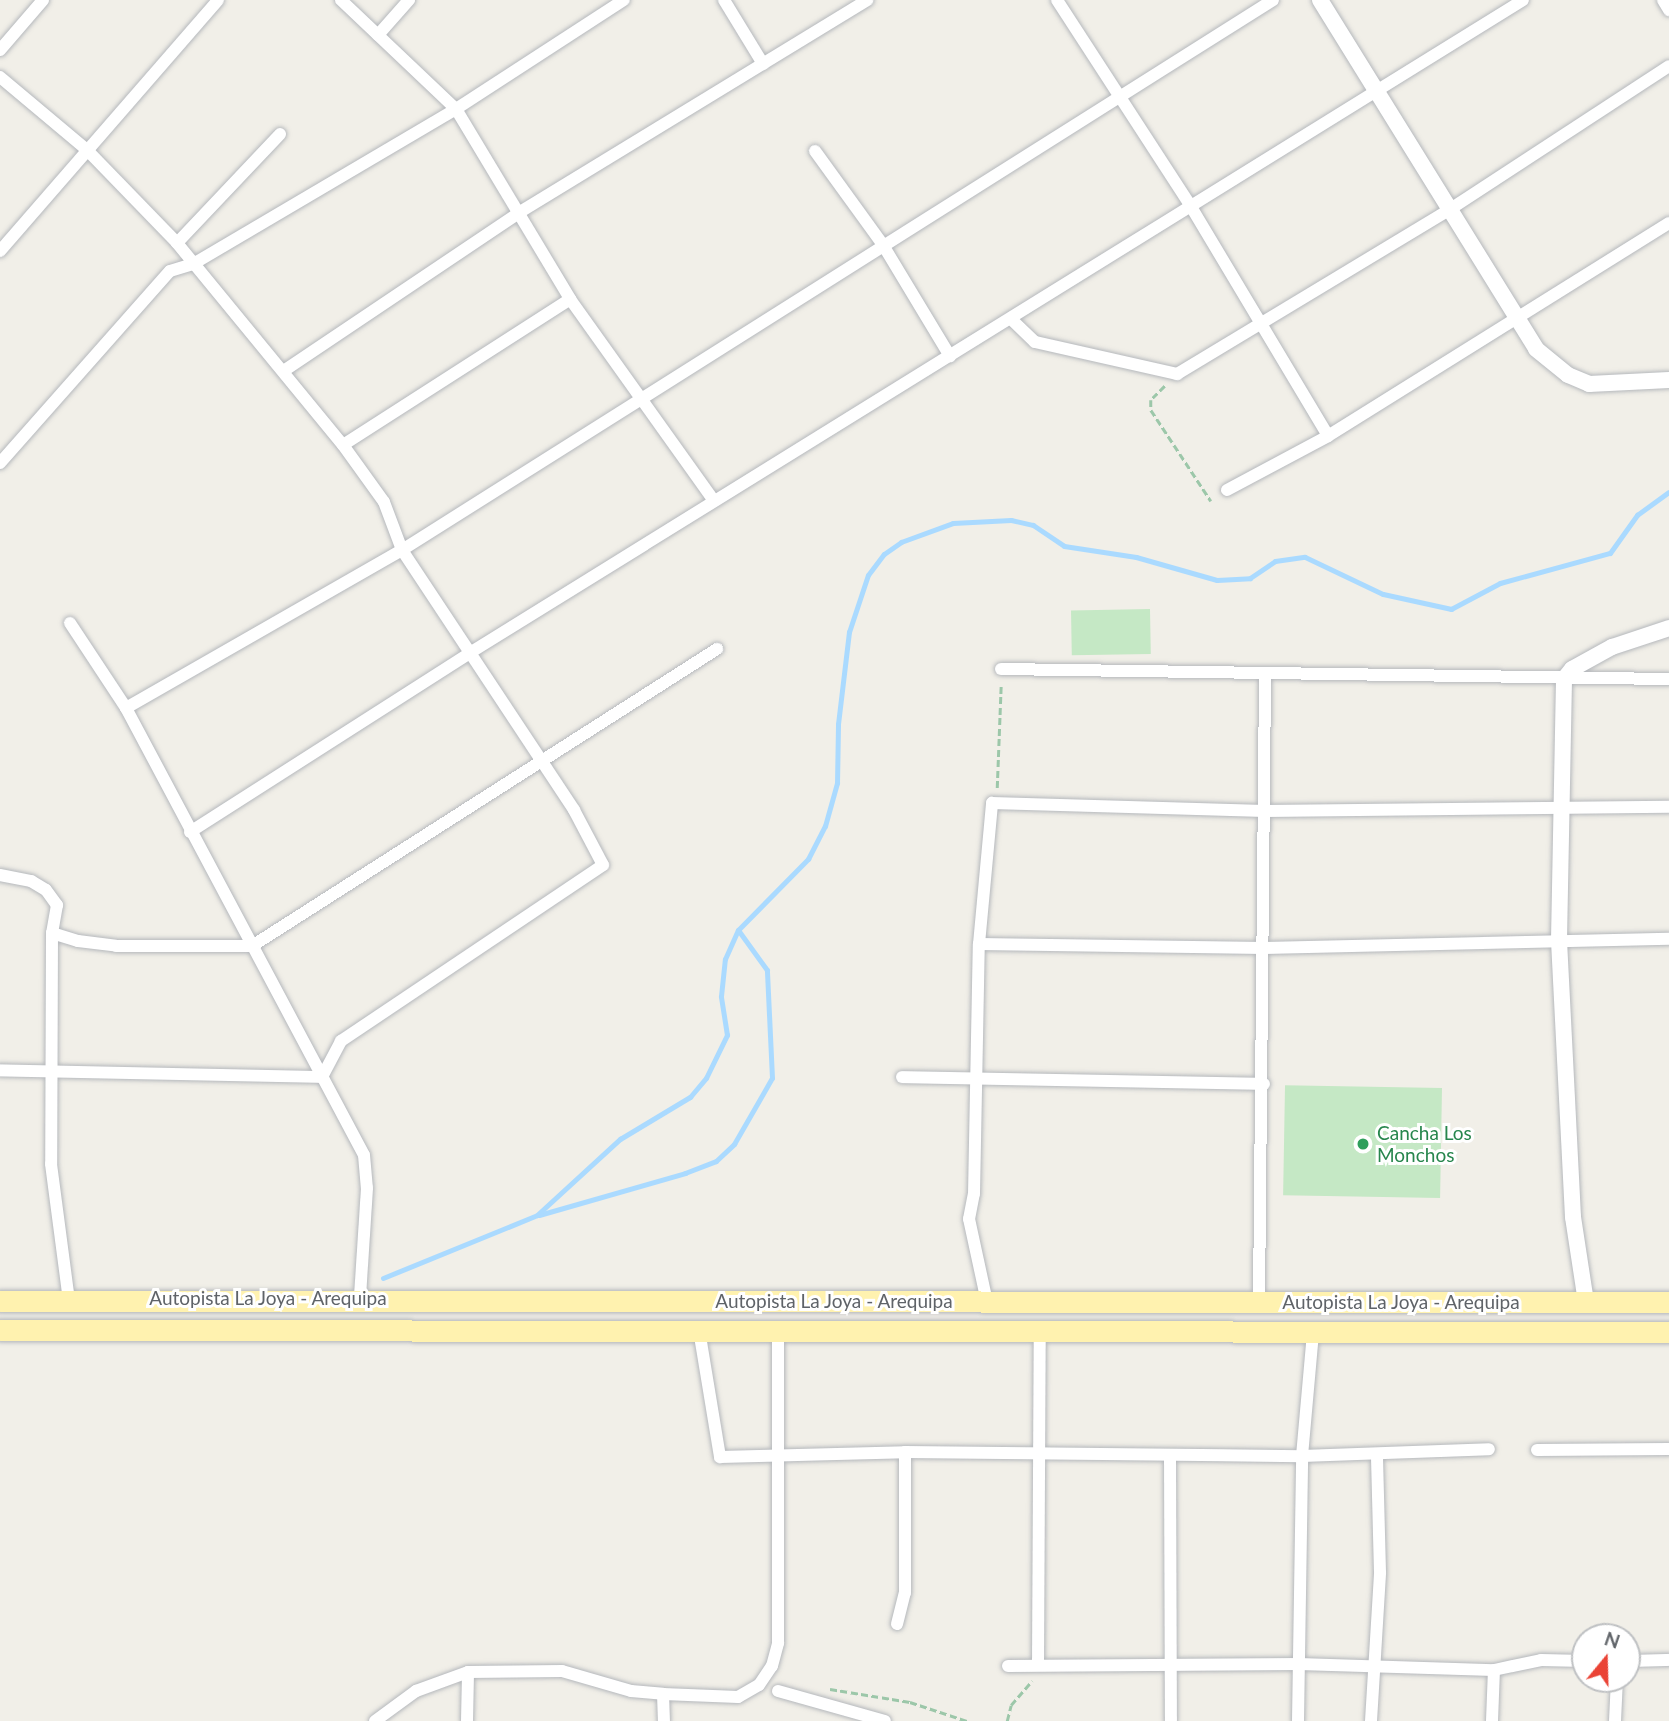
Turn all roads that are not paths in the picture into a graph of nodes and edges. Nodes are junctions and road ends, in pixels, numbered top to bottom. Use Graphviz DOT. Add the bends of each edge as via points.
graph roads {
  1 [pos="43,0"];
  2 [pos="218,0"];
  3 [pos="341,0"];
  4 [pos="409,0"];
  5 [pos="624,0"];
  6 [pos="724,0"];
  7 [pos="867,0"];
  8 [pos="1057,0"];
  9 [pos="1273,0"];
  10 [pos="1320,0"];
  11 [pos="1523,0"];
  12 [pos="1663,0"];
  13 [pos="1669,10"];
  14 [pos="378,35"];
  15 [pos="0,50"];
  16 [pos="763,64"];
  17 [pos="1669,66"];
  18 [pos="0,77"];
  19 [pos="1378,90"];
  20 [pos="1122,97"];
  21 [pos="456,109"];
  22 [pos="280,134"];
  23 [pos="87,150"];
  24 [pos="815,151"];
  25 [pos="1190,205"];
  26 [pos="1452,208"];
  27 [pos="520,212"];
  28 [pos="1669,223"];
  29 [pos="177,243"];
  30 [pos="883,245"];
  31 [pos="0,251"];
  32 [pos="193,264"];
  33 [pos="570,299"];
  34 [pos="1011,319"];
  35 [pos="1514,320"];
  36 [pos="1260,323"];
  37 [pos="950,356"];
  38 [pos="285,370"];
  39 [pos="1669,380"];
  40 [pos="643,395"];
  41 [pos="1328,436"];
  42 [pos="343,444"];
  43 [pos="0,463"];
  44 [pos="1227,491"];
  45 [pos="714,501"];
  46 [pos="402,550"];
  47 [pos="70,623"];
  48 [pos="1669,628"];
  49 [pos="717,649"];
  50 [pos="468,654"];
  51 [pos="1001,669"];
  52 [pos="1265,675"];
  53 [pos="1564,678"];
  54 [pos="1669,680"];
  55 [pos="126,708"];
  56 [pos="540,765"];
  57 [pos="1669,807"];
  58 [pos="1561,810"];
  59 [pos="1265,811"];
  60 [pos="190,832"];
  61 [pos="0,875"];
  62 [pos="52,933"];
  63 [pos="1669,939"];
  64 [pos="1559,940"];
  65 [pos="979,944"];
  66 [pos="252,946"];
  67 [pos="1264,948"];
  68 [pos="51,1069"];
  69 [pos="0,1070"];
  70 [pos="321,1077"];
  71 [pos="902,1077"];
  72 [pos="975,1080"];
  73 [pos="1264,1084"];
  74 [pos="360,1297"];
  75 [pos="69,1300"];
  76 [pos="0,1301"];
  77 [pos="1259,1301"];
  78 [pos="987,1302"];
  79 [pos="1586,1302"];
  80 [pos="1669,1302"];
  81 [pos="0,1330"];
  82 [pos="699,1330"];
  83 [pos="778,1330"];
  84 [pos="1040,1330"];
  85 [pos="1313,1332"];
  86 [pos="1669,1332"];
  87 [pos="1489,1449"];
  88 [pos="1669,1449"];
  89 [pos="1537,1450"];
  90 [pos="905,1452"];
  91 [pos="1377,1454"];
  92 [pos="1170,1455"];
  93 [pos="1038,1456"];
  94 [pos="1302,1456"];
  95 [pos="777,1458"];
  96 [pos="898,1624"];
  97 [pos="1669,1660"];
  98 [pos="1571,1661"];
  99 [pos="1641,1661"];
  100 [pos="1299,1664"];
  101 [pos="1038,1665"];
  102 [pos="1008,1666"];
  103 [pos="1373,1666"];
  104 [pos="1168,1668"];
  105 [pos="1494,1670"];
  106 [pos="468,1672"];
  107 [pos="778,1691"];
  108 [pos="1616,1693"];
  109 [pos="663,1695"];
  110 [pos="375,1721"];
  111 [pos="467,1721"];
  112 [pos="664,1721"];
  113 [pos="885,1721"];
  114 [pos="1171,1721"];
  115 [pos="1298,1721"];
  116 [pos="1371,1721"];
  117 [pos="1492,1721"];
  118 [pos="1615,1721"];
  1 -- 15 [label="street"];
  2 -- 23 [label="street"];
  3 -- 14 [label="street"];
  4 -- 14 [label="street"];
  5 -- 21 [label="street"];
  6 -- 16 [label="street"];
  7 -- 16 [label="street"];
  8 -- 20 [label="street"];
  9 -- 20 [label="street"];
  10 -- 19 [label="street"];
  11 -- 19 [label="street"];
  12 -- 13 [label="street"];
  14 -- 21 [label="street"];
  16 -- 27 [label="street"];
  17 -- 26 [label="street"];
  18 -- 23 [label="street"];
  19 -- 25 [label="street"];
  19 -- 26 [label="street"];
  20 -- 25 [label="street"];
  20 -- 30 [label="street"];
  21 -- 27 [label="street"];
  21 -- 32 [label="street"];
  22 -- 29 [label="street"];
  23 -- 29 [label="street"];
  23 -- 31 [label="street"];
  24 -- 30 [label="street"];
  25 -- 34 [label="street"];
  25 -- 36 [label="street"];
  26 -- 35 [label="street"];
  26 -- 36 [label="street"];
  27 -- 33 [label="street"];
  27 -- 38 [label="street"];
  28 -- 35 [label="street"];
  29 -- 32 [label="street"];
  30 -- 37 [label="street"];
  30 -- 40 [label="street"];
  32 -- 38 [label="street"];
  32 -- 43 [label="street" via="170,271"];
  33 -- 40 [label="street"];
  33 -- 42 [label="street"];
  34 -- 36 [label="street" via="1035,342 1177,374"];
  34 -- 37 [label="street"];
  35 -- 39 [label="street" via="1536,349 1568,375 1589,384"];
  35 -- 41 [label="street"];
  36 -- 41 [label="street"];
  37 -- 45 [label="street"];
  38 -- 42 [label="street"];
  40 -- 45 [label="street"];
  40 -- 46 [label="street"];
  41 -- 44 [label="street"];
  42 -- 46 [label="street" via="384,502"];
  45 -- 50 [label="street"];
  46 -- 50 [label="street"];
  46 -- 55 [label="street"];
  47 -- 55 [label="street"];
  48 -- 53 [label="street" via="1612,647"];
  49 -- 56 [label="street"];
  50 -- 56 [label="street"];
  50 -- 60 [label="street"];
  51 -- 52 [label="street"];
  52 -- 53 [label="street"];
  52 -- 59 [label="street"];
  53 -- 54 [label="street"];
  53 -- 58 [label="street"];
  55 -- 60 [label="street"];
  56 -- 66 [label="street"];
  56 -- 70 [label="street" via="573,810 603,865 341,1041"];
  57 -- 58 [label="street"];
  58 -- 59 [label="street"];
  58 -- 64 [label="street"];
  59 -- 65 [label="street" via="992,803"];
  59 -- 67 [label="street"];
  60 -- 66 [label="street"];
  61 -- 62 [label="street" via="31,881 46,890 57,905"];
  62 -- 66 [label="street" via="116,946"];
  62 -- 68 [label="street"];
  63 -- 64 [label="street"];
  64 -- 67 [label="street"];
  64 -- 79 [label="street" via="1573,1217"];
  65 -- 67 [label="street"];
  65 -- 72 [label="street"];
  66 -- 70 [label="street"];
  67 -- 73 [label="street"];
  68 -- 69 [label="street"];
  68 -- 70 [label="street"];
  68 -- 75 [label="street" via="51,1164"];
  70 -- 74 [label="street" via="364,1155 367,1188"];
  71 -- 72 [label="street"];
  72 -- 73 [label="street"];
  72 -- 78 [label="street" via="974,1194 969,1219"];
  73 -- 77 [label="street"];
  74 -- 75 [label="main road, Autopista La Joya - Arequipa"];
  74 -- 78 [label="main road, Autopista La Joya - Arequipa"];
  75 -- 76 [label="main road, Autopista La Joya - Arequipa"];
  77 -- 78 [label="main road, Autopista La Joya - Arequipa"];
  77 -- 79 [label="main road, Autopista La Joya - Arequipa"];
  79 -- 80 [label="main road, Autopista La Joya - Arequipa"];
  81 -- 82 [label="main road, Autopista La Joya - Arequipa"];
  82 -- 83 [label="main road, Autopista La Joya - Arequipa"];
  82 -- 95 [label="street" via="720,1457"];
  83 -- 84 [label="main road, Autopista La Joya - Arequipa"];
  83 -- 95 [label="street"];
  84 -- 85 [label="main road, Autopista La Joya - Arequipa"];
  84 -- 93 [label="street"];
  85 -- 86 [label="main road, Autopista La Joya - Arequipa"];
  85 -- 94 [label="street"];
  87 -- 91 [label="street"];
  88 -- 89 [label="street"];
  90 -- 93 [label="street"];
  90 -- 95 [label="street"];
  90 -- 96 [label="street" via="905,1593"];
  91 -- 94 [label="street"];
  91 -- 103 [label="street" via="1380,1572"];
  92 -- 93 [label="street"];
  92 -- 94 [label="street"];
  92 -- 104 [label="street"];
  93 -- 101 [label="street"];
  94 -- 100 [label="street"];
  95 -- 109 [label="street" via="778,1643 772,1667 750,1693"];
  97 -- 99 [label="street"];
  98 -- 105 [label="street" via="1541,1660"];
  100 -- 103 [label="street"];
  100 -- 104 [label="street"];
  100 -- 115 [label="street"];
  101 -- 102 [label="street"];
  101 -- 104 [label="street"];
  103 -- 105 [label="street"];
  103 -- 116 [label="street"];
  104 -- 114 [label="street"];
  105 -- 117 [label="street"];
  106 -- 109 [label="street" via="562,1671 631,1691"];
  106 -- 110 [label="street" via="416,1691"];
  106 -- 111 [label="street"];
  107 -- 113 [label="street"];
  108 -- 118 [label="street"];
  109 -- 112 [label="street"];
}
